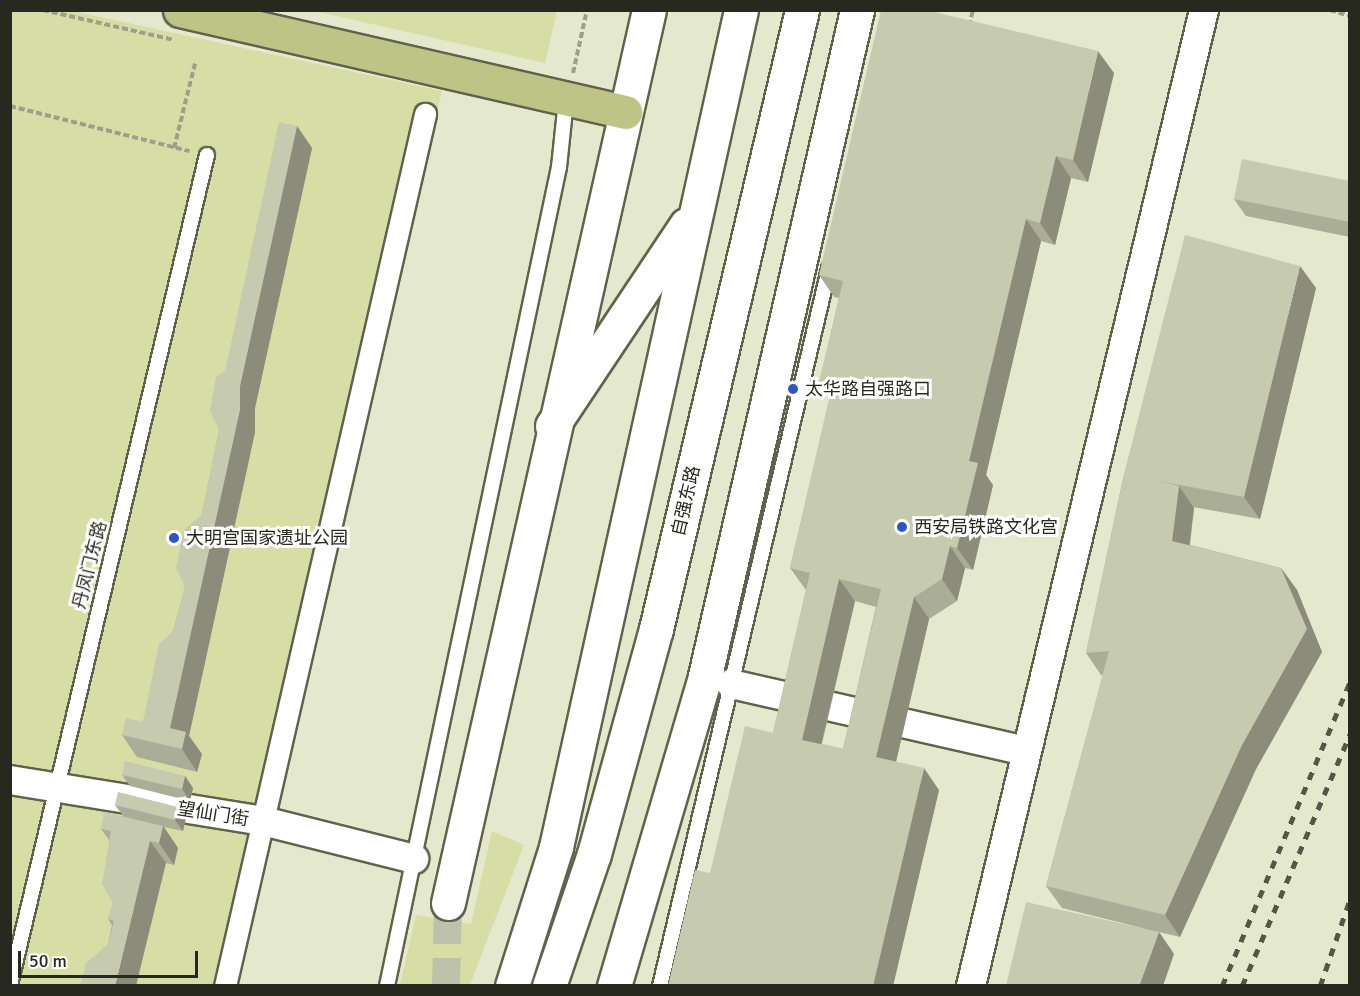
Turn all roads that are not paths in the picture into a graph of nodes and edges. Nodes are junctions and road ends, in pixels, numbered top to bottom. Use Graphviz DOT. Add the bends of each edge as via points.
graph roads {
  1 [pos="180,10"];
  2 [pos="649,10"];
  3 [pos="741,10"];
  4 [pos="802,10"];
  5 [pos="857,10"];
  6 [pos="1204,10"];
  7 [pos="566,100"];
  8 [pos="625,111"];
  9 [pos="425,114"];
  10 [pos="207,155"];
  11 [pos="697,208"];
  12 [pos="833,252"];
  13 [pos="552,426"];
  14 [pos="731,684"];
  15 [pos="1027,751"];
  16 [pos="10,780"];
  17 [pos="54,790"];
  18 [pos="263,821"];
  19 [pos="414,859"];
  20 [pos="448,903"];
  21 [pos="10,985"];
  22 [pos="225,986"];
  23 [pos="387,986"];
  24 [pos="512,986"];
  25 [pos="549,986"];
  26 [pos="614,986"];
  27 [pos="660,986"];
  28 [pos="971,986"];
  1 -- 7 [label="main road"];
  2 -- 8 [label="main road"];
  3 -- 11 [label="main road"];
  4 -- 25 [label="main road, 自强东路" via="656,629 594,854"];
  5 -- 26 [label="main road" via="705,676"];
  6 -- 15 [label="street"];
  7 -- 8 [label="main road"];
  7 -- 19 [label="lane" via="559,167"];
  8 -- 13 [label="main road"];
  9 -- 18 [label="street"];
  10 -- 17 [label="lane, 丹凤门东路"];
  11 -- 13 [label="main road"];
  11 -- 24 [label="main road" via="556,846"];
  12 -- 14 [label="lane"];
  13 -- 20 [label="main road"];
  14 -- 15 [label="street"];
  14 -- 27 [label="lane"];
  15 -- 28 [label="street"];
  16 -- 17 [label="street, 望仙门街"];
  17 -- 18 [label="street, 望仙门街"];
  17 -- 21 [label="lane, 丹凤门东路"];
  18 -- 19 [label="street, 望仙门街"];
  18 -- 22 [label="street"];
  19 -- 23 [label="lane"];
}
